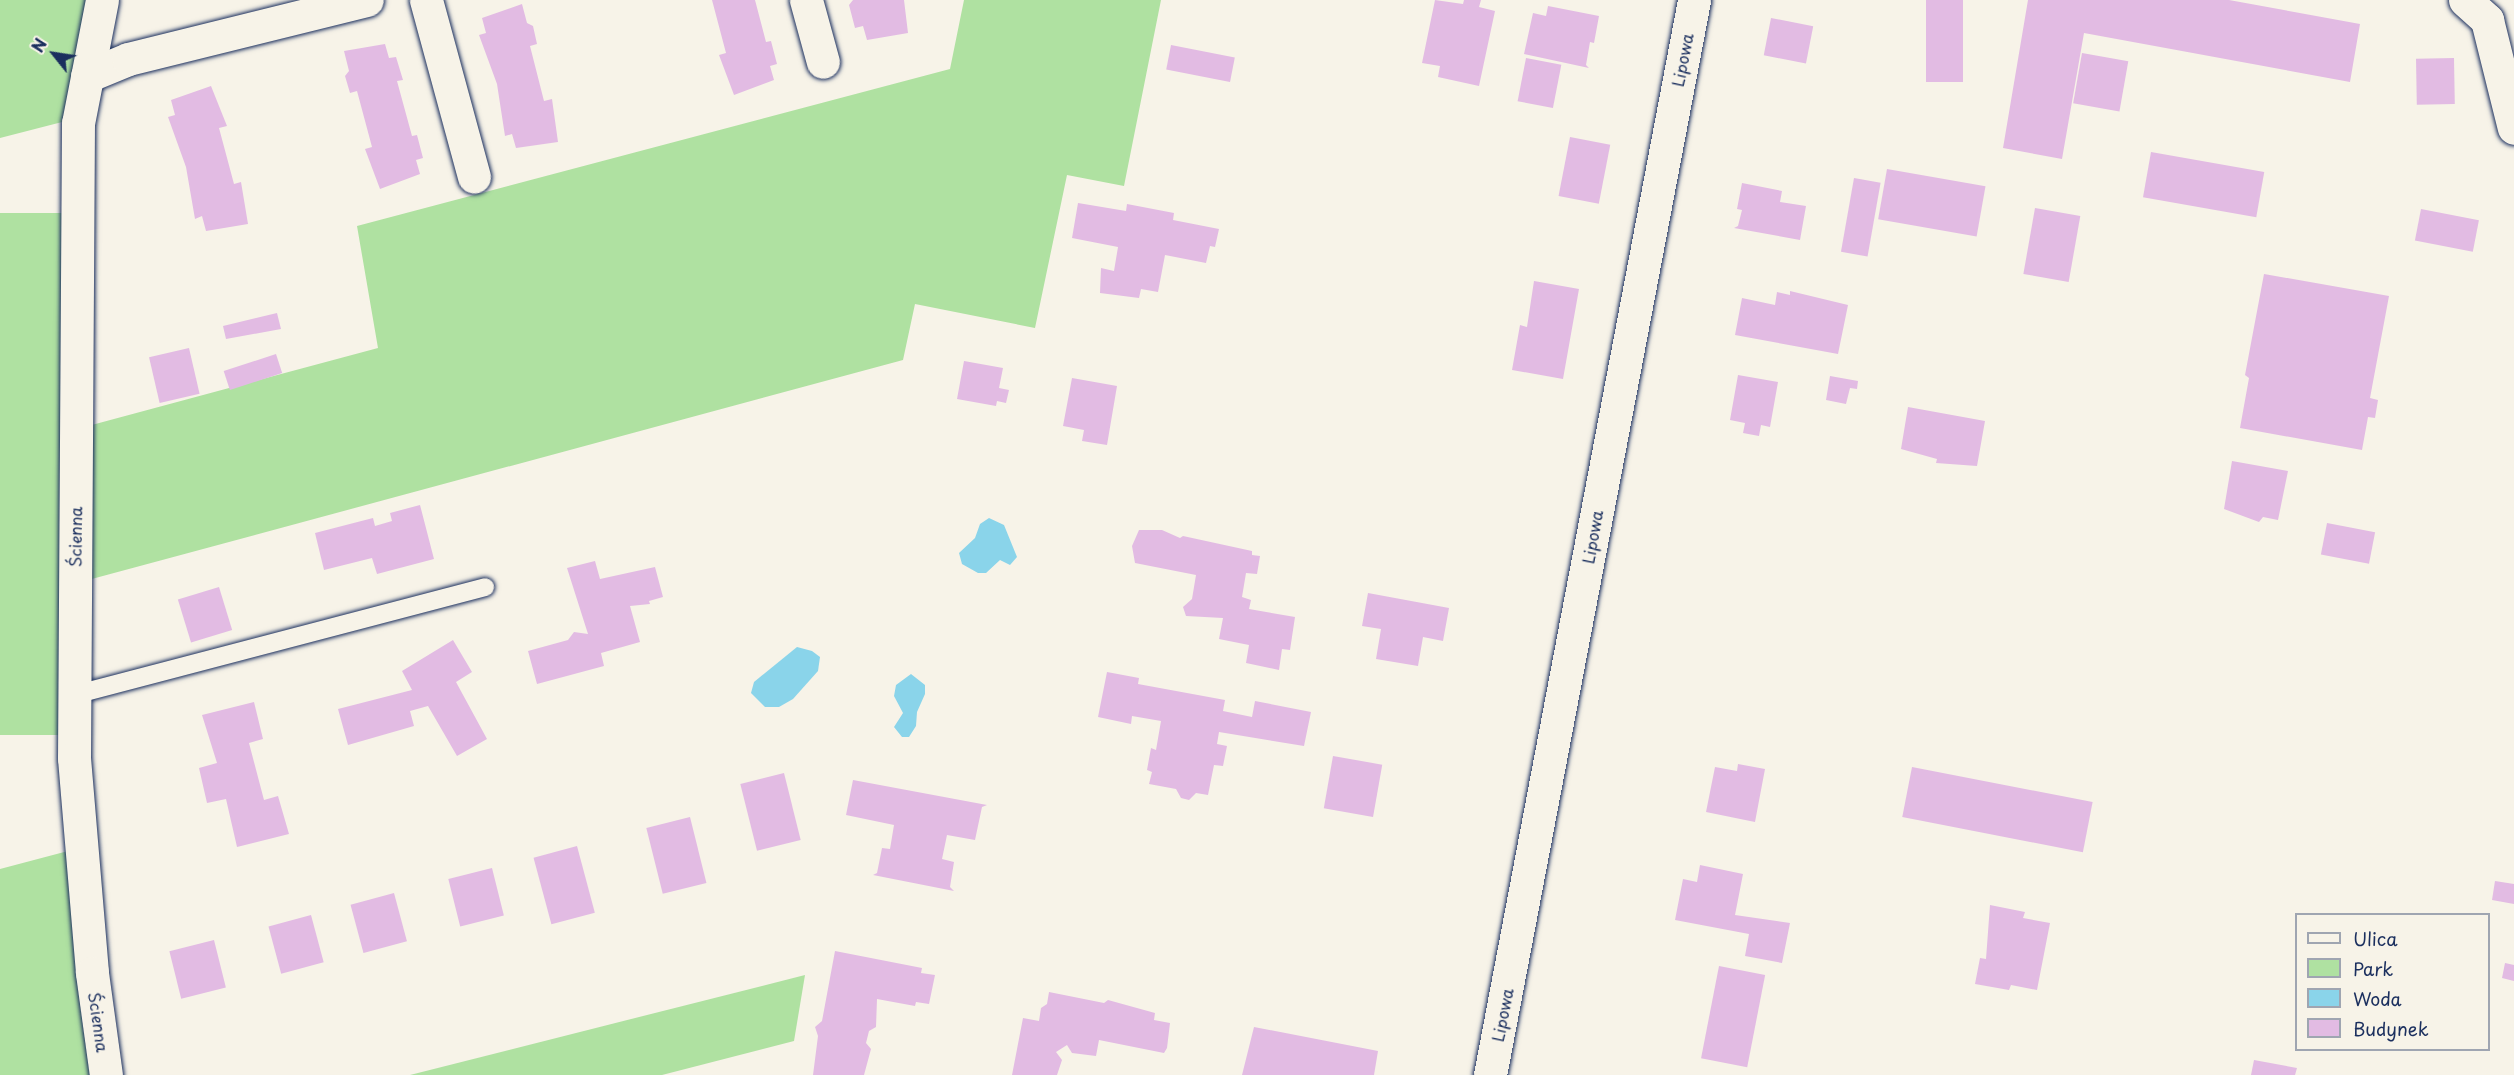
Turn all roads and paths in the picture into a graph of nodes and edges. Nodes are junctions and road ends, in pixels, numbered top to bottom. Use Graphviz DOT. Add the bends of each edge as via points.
graph roads {
  1 [pos="102,0"];
  2 [pos="367,0"];
  3 [pos="426,0"];
  4 [pos="806,0"];
  5 [pos="1694,0"];
  6 [pos="2465,0"];
  7 [pos="823,62"];
  8 [pos="87,76"];
  9 [pos="2514,128"];
  10 [pos="474,177"];
  11 [pos="485,587"];
  12 [pos="74,694"];
  13 [pos="106,1075"];
  14 [pos="1490,1075"];
  1 -- 8 [label="street, Ścienna"];
  2 -- 8 [label="street" via="128,59"];
  3 -- 10 [label="street"];
  4 -- 7 [label="street"];
  5 -- 14 [label="street, Lipowa"];
  6 -- 9 [label="street" via="2487,20"];
  8 -- 12 [label="street, Ścienna" via="78,123"];
  11 -- 12 [label="lane"];
  12 -- 13 [label="street, Ścienna" via="74,758"];
}
